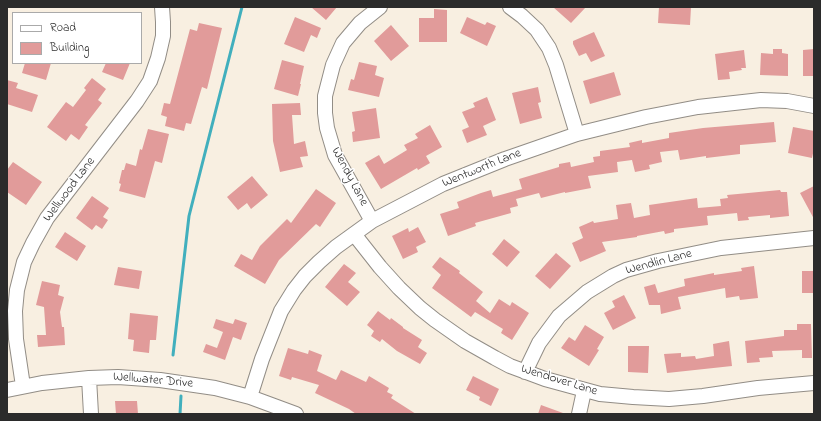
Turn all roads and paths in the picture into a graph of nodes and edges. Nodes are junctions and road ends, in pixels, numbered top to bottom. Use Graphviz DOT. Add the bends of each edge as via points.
graph roads {
  1 [pos="162,7"];
  2 [pos="380,7"];
  3 [pos="510,7"];
  4 [pos="814,106"];
  5 [pos="577,134"];
  6 [pos="372,221"];
  7 [pos="354,234"];
  8 [pos="814,238"];
  9 [pos="525,372"];
  10 [pos="89,378"];
  11 [pos="814,383"];
  12 [pos="23,386"];
  13 [pos="7,390"];
  14 [pos="584,391"];
  15 [pos="250,397"];
  16 [pos="91,414"];
  17 [pos="296,414"];
  18 [pos="579,414"];
  1 -- 12 [label="street, Wellwood Lane" via="163,36 150,81 47,218 24,262 14,318"];
  2 -- 6 [label="street, Wendy Lane" via="360,23 343,43 330,72 325,96 327,128 335,155"];
  3 -- 5 [label="street" via="537,30 549,48"];
  4 -- 5 [label="street, Wentworth Lane" via="774,100 735,102 674,111"];
  5 -- 6 [label="street, Wentworth Lane" via="505,158 444,184"];
  6 -- 7 [label="street, Wentworth Lane"];
  7 -- 9 [label="street, Wendover Lane" via="380,267 420,308 480,350"];
  7 -- 15 [label="street, Wentworth Lane" via="319,262 294,290 272,332"];
  8 -- 9 [label="street, Wendlin Lane" via="714,249 658,260 613,276 587,292 559,316 539,343"];
  9 -- 14 [label="street, Wendover Lane"];
  10 -- 12 [label="street, Wellwater Drive"];
  10 -- 15 [label="street, Wellwater Drive" via="160,380 208,387"];
  10 -- 16 [label="street"];
  11 -- 14 [label="street, Wendover Lane" via="669,399 615,396"];
  12 -- 13 [label="street, Wellwater Drive"];
  14 -- 18 [label="street"];
  15 -- 17 [label="street, Wellwater Drive"];
}
